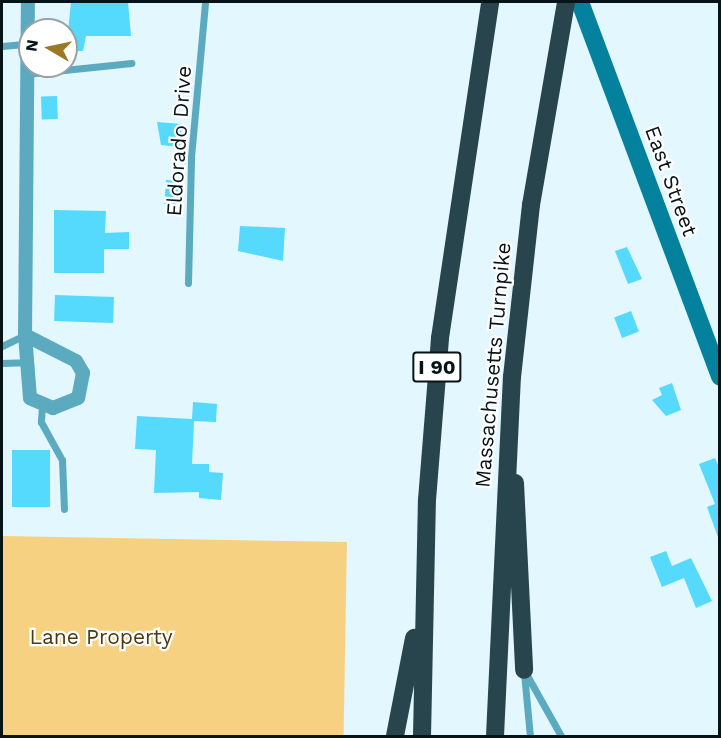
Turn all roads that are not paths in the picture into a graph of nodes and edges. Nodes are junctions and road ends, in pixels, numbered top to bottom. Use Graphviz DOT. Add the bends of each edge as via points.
graph roads {
  1 [pos="28,2"];
  2 [pos="206,2"];
  3 [pos="490,2"];
  4 [pos="566,2"];
  5 [pos="580,2"];
  6 [pos="28,18"];
  7 [pos="18,45"];
  8 [pos="2,46"];
  9 [pos="131,63"];
  10 [pos="78,69"];
  11 [pos="26,78"];
  12 [pos="188,283"];
  13 [pos="26,335"];
  14 [pos="2,346"];
  15 [pos="515,346"];
  16 [pos="25,362"];
  17 [pos="2,363"];
  18 [pos="720,377"];
  19 [pos="42,405"];
  20 [pos="64,509"];
  21 [pos="425,564"];
  22 [pos="524,670"];
  23 [pos="395,736"];
  24 [pos="422,736"];
  25 [pos="495,736"];
  26 [pos="530,736"];
  27 [pos="561,736"];
  1 -- 6 [label="street"];
  2 -- 12 [label="lane, Eldorado Drive" via="191,157"];
  3 -- 21 [label="highway, I 90" via="448,267"];
  4 -- 15 [label="highway, Massachusetts Turnpike" via="555,50"];
  5 -- 18 [label="main road, East Street"];
  7 -- 8 [label="lane"];
  9 -- 10 [label="lane"];
  11 -- 13 [label="street"];
  13 -- 14 [label="lane"];
  13 -- 16 [label="street"];
  13 -- 19 [label="street" via="64,353 83,373 78,398 66,406"];
  15 -- 22 [label="highway" via="516,586"];
  15 -- 25 [label="highway, Massachusetts Turnpike" via="503,483"];
  16 -- 17 [label="lane"];
  16 -- 19 [label="street" via="30,398"];
  19 -- 20 [label="lane" via="41,422 62,460"];
  21 -- 23 [label="highway"];
  21 -- 24 [label="highway, I 90"];
  22 -- 26 [label="lane"];
  22 -- 27 [label="lane"];
}
